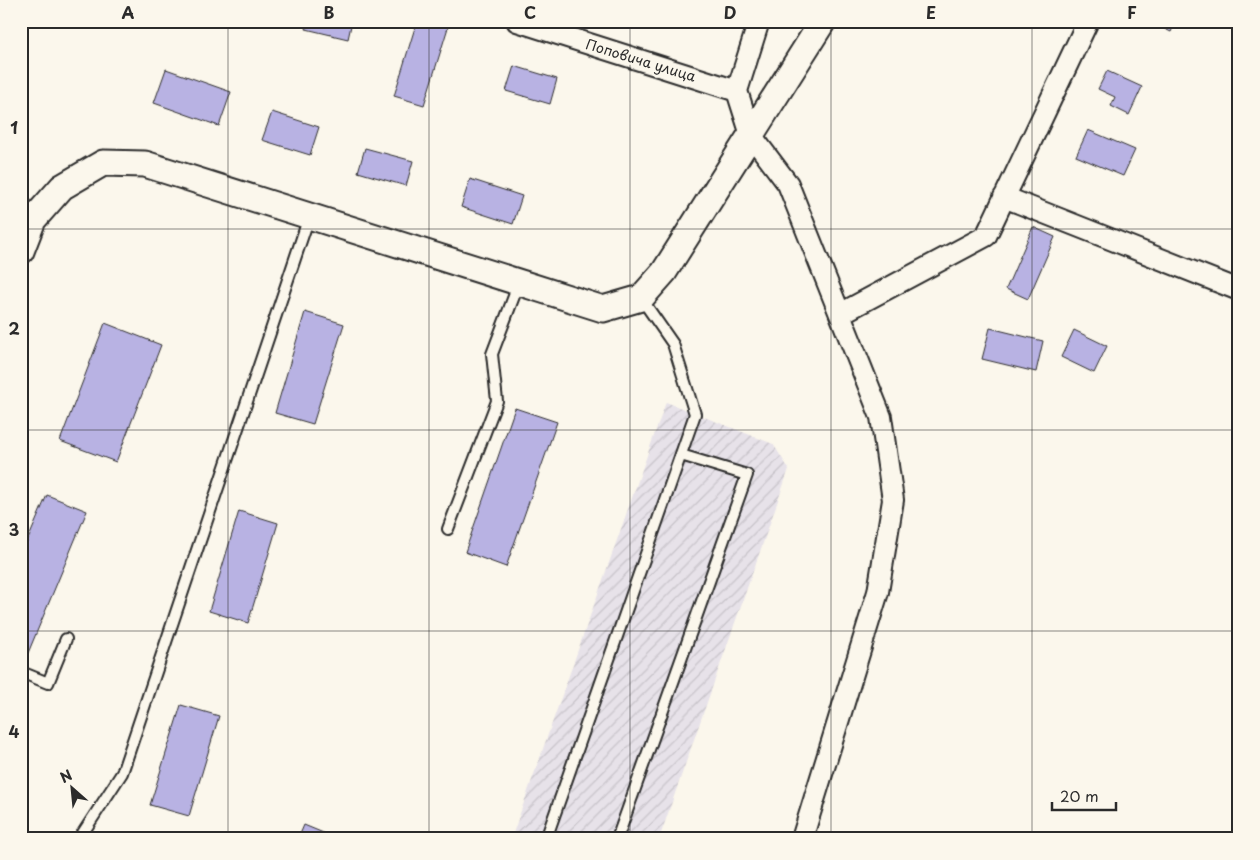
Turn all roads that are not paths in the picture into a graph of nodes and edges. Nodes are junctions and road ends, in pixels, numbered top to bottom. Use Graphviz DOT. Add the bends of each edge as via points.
graph roads {
  1 [pos="517,21"];
  2 [pos="759,21"];
  3 [pos="823,21"];
  4 [pos="1088,21"];
  5 [pos="737,91"];
  6 [pos="751,135"];
  7 [pos="1004,197"];
  8 [pos="309,216"];
  9 [pos="21,251"];
  10 [pos="519,282"];
  11 [pos="1239,290"];
  12 [pos="642,298"];
  13 [pos="840,314"];
  14 [pos="681,455"];
  15 [pos="448,529"];
  16 [pos="66,639"];
  17 [pos="21,672"];
  18 [pos="79,839"];
  19 [pos="546,839"];
  20 [pos="617,839"];
  21 [pos="802,839"];
  1 -- 5 [label="street, Поповича улица"];
  2 -- 5 [label="street"];
  3 -- 6 [label="street"];
  4 -- 7 [label="street"];
  5 -- 6 [label="street"];
  6 -- 12 [label="street" via="664,272"];
  6 -- 13 [label="street" via="788,184"];
  7 -- 11 [label="street"];
  7 -- 13 [label="street" via="986,236"];
  8 -- 9 [label="street" via="145,164 104,163 62,187 33,220"];
  8 -- 10 [label="street"];
  8 -- 18 [label="lane" via="122,773"];
  10 -- 12 [label="street" via="602,309"];
  10 -- 15 [label="lane" via="492,354 497,401"];
  12 -- 14 [label="lane" via="673,344 695,414"];
  13 -- 21 [label="street" via="881,417 893,500 878,592"];
  14 -- 19 [label="lane"];
  14 -- 20 [label="lane" via="747,475"];
  16 -- 17 [label="lane" via="48,683"];
}
